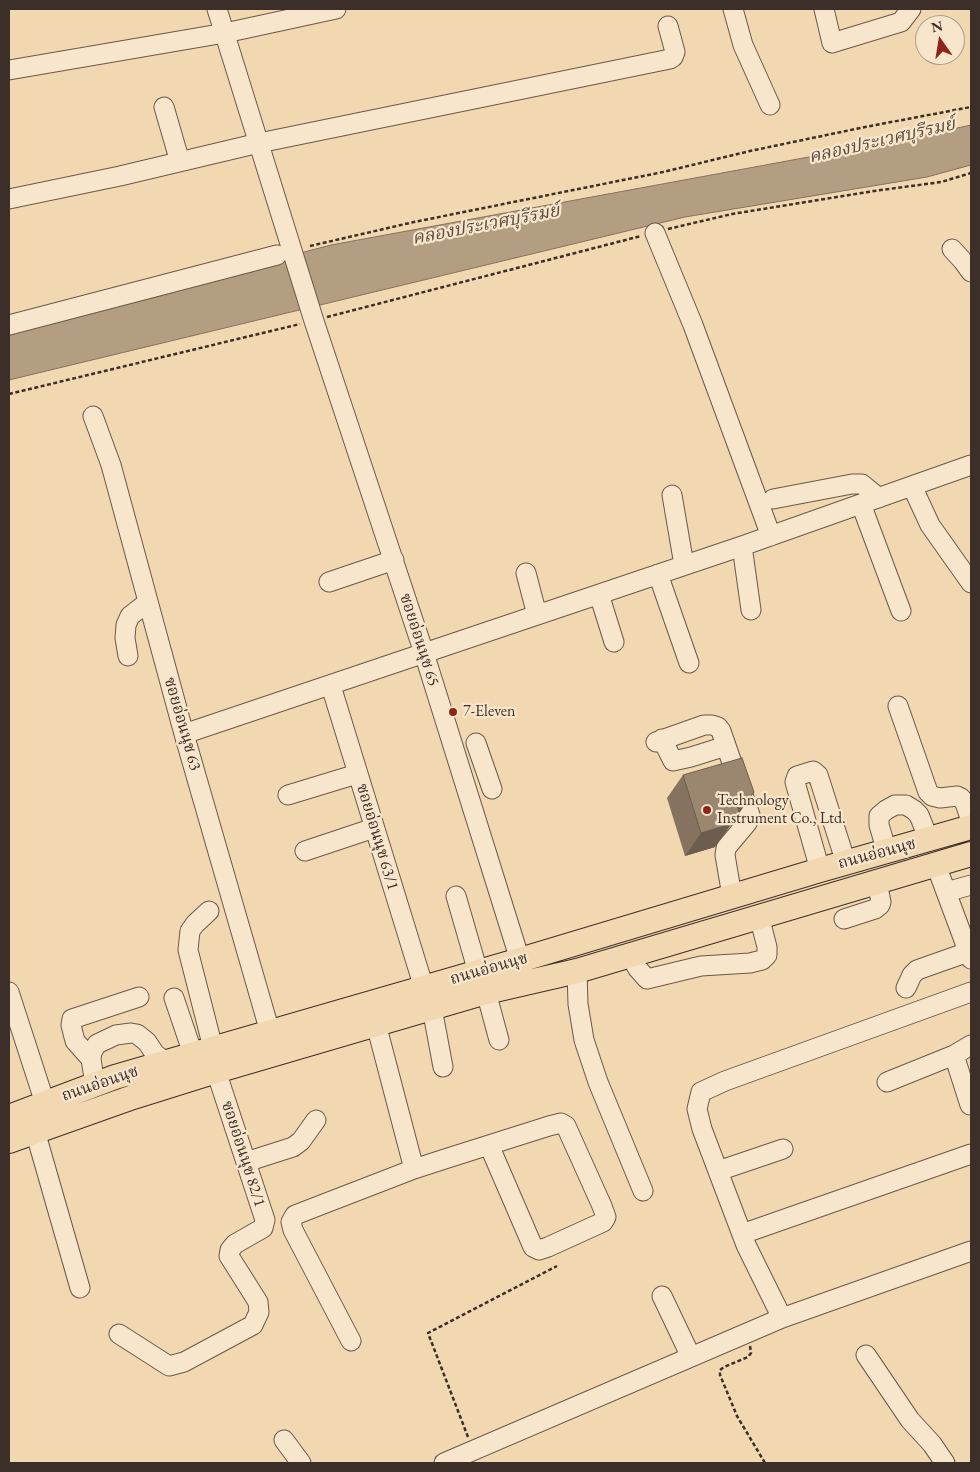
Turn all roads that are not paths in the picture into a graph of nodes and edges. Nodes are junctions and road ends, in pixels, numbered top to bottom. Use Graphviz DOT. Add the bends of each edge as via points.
graph roads {
  1 [pos="217,9"];
  2 [pos="336,9"];
  3 [pos="733,9"];
  4 [pos="824,9"];
  5 [pos="911,9"];
  6 [pos="270,16"];
  7 [pos="668,26"];
  8 [pos="225,33"];
  9 [pos="9,70"];
  10 [pos="770,105"];
  11 [pos="164,107"];
  12 [pos="259,143"];
  13 [pos="180,162"];
  14 [pos="9,199"];
  15 [pos="655,232"];
  16 [pos="952,249"];
  17 [pos="277,255"];
  18 [pos="971,272"];
  19 [pos="9,325"];
  20 [pos="93,416"];
  21 [pos="971,466"];
  22 [pos="912,486"];
  23 [pos="672,495"];
  24 [pos="773,499"];
  25 [pos="870,501"];
  26 [pos="771,536"];
  27 [pos="742,546"];
  28 [pos="394,560"];
  29 [pos="684,565"];
  30 [pos="526,573"];
  31 [pos="658,574"];
  32 [pos="329,582"];
  33 [pos="971,583"];
  34 [pos="599,594"];
  35 [pos="148,602"];
  36 [pos="751,610"];
  37 [pos="901,610"];
  38 [pos="537,615"];
  39 [pos="614,642"];
  40 [pos="424,654"];
  41 [pos="128,656"];
  42 [pos="689,663"];
  43 [pos="331,686"];
  44 [pos="898,706"];
  45 [pos="184,734"];
  46 [pos="476,743"];
  47 [pos="726,746"];
  48 [pos="485,768"];
  49 [pos="358,774"];
  50 [pos="462,776"];
  51 [pos="492,790"];
  52 [pos="288,795"];
  53 [pos="971,821"];
  54 [pos="971,827"];
  55 [pos="374,828"];
  56 [pos="928,840"];
  57 [pos="306,851"];
  58 [pos="887,852"];
  59 [pos="971,854"];
  60 [pos="846,863"];
  61 [pos="936,865"];
  62 [pos="820,870"];
  63 [pos="785,880"];
  64 [pos="877,882"];
  65 [pos="971,885"];
  66 [pos="946,892"];
  67 [pos="456,896"];
  68 [pos="732,896"];
  69 [pos="793,906"];
  70 [pos="209,911"];
  71 [pos="759,916"];
  72 [pos="844,919"];
  73 [pos="630,955"];
  74 [pos="970,955"];
  75 [pos="520,960"];
  76 [pos="577,971"];
  77 [pos="482,982"];
  78 [pos="526,982"];
  79 [pos="906,988"];
  80 [pos="9,992"];
  81 [pos="971,992"];
  82 [pos="139,997"];
  83 [pos="174,998"];
  84 [pos="428,998"];
  85 [pos="376,1024"];
  86 [pos="270,1032"];
  87 [pos="499,1040"];
  88 [pos="971,1045"];
  89 [pos="954,1055"];
  90 [pos="207,1058"];
  91 [pos="91,1059"];
  92 [pos="166,1062"];
  93 [pos="443,1067"];
  94 [pos="887,1082"];
  95 [pos="95,1085"];
  96 [pos="45,1103"];
  97 [pos="970,1105"];
  98 [pos="10,1114"];
  99 [pos="316,1120"];
  100 [pos="35,1131"];
  101 [pos="9,1140"];
  102 [pos="489,1145"];
  103 [pos="783,1149"];
  104 [pos="971,1154"];
  105 [pos="246,1162"];
  106 [pos="414,1169"];
  107 [pos="718,1171"];
  108 [pos="643,1191"];
  109 [pos="742,1234"];
  110 [pos="971,1251"];
  111 [pos="80,1288"];
  112 [pos="662,1296"];
  113 [pos="782,1318"];
  114 [pos="119,1334"];
  115 [pos="351,1341"];
  116 [pos="866,1355"];
  117 [pos="691,1356"];
  118 [pos="284,1440"];
  119 [pos="301,1463"];
  120 [pos="444,1463"];
  121 [pos="944,1463"];
  1 -- 8 [label="street, ซอยอ่อนนุช 65"];
  2 -- 6 [label="street"];
  3 -- 10 [label="street" via="743,45"];
  4 -- 5 [label="street" via="832,43 901,22"];
  6 -- 8 [label="street"];
  7 -- 12 [label="street" via="675,52 670,59"];
  8 -- 9 [label="street"];
  8 -- 12 [label="street, ซอยอ่อนนุช 65"];
  11 -- 13 [label="street"];
  12 -- 13 [label="street"];
  12 -- 28 [label="street, ซอยอ่อนนุช 65"];
  13 -- 14 [label="street"];
  15 -- 26 [label="street"];
  16 -- 18 [label="street"];
  17 -- 19 [label="street"];
  20 -- 35 [label="street, ซอยอ่อนนุช 63"];
  21 -- 22 [label="street"];
  22 -- 25 [label="street"];
  22 -- 33 [label="street" via="930,525"];
  23 -- 29 [label="street"];
  24 -- 25 [label="street" via="862,484"];
  25 -- 26 [label="street"];
  25 -- 37 [label="street"];
  26 -- 27 [label="street"];
  27 -- 29 [label="street"];
  27 -- 36 [label="street"];
  28 -- 32 [label="street"];
  28 -- 40 [label="street, ซอยอ่อนนุช 65"];
  29 -- 31 [label="street"];
  30 -- 38 [label="street"];
  31 -- 34 [label="street"];
  31 -- 42 [label="street"];
  34 -- 38 [label="street"];
  34 -- 39 [label="street"];
  35 -- 41 [label="street" via="130,616 126,625"];
  35 -- 45 [label="street, ซอยอ่อนนุช 63"];
  38 -- 40 [label="street"];
  40 -- 43 [label="street"];
  40 -- 50 [label="street, ซอยอ่อนนุช 65"];
  43 -- 45 [label="street"];
  43 -- 49 [label="street, ซอยอ่อนนุช 63/1"];
  44 -- 53 [label="street" via="928,792 940,798 961,798"];
  45 -- 86 [label="street, ซอยอ่อนนุช 63"];
  46 -- 48 [label="street"];
  47 -- 47 [label="street" via="672,761 659,740 712,724 718,726"];
  47 -- 68 [label="street" via="750,815 726,848"];
  48 -- 50 [label="street"];
  48 -- 51 [label="street"];
  49 -- 52 [label="street"];
  49 -- 55 [label="street, ซอยอ่อนนุช 63/1"];
  50 -- 75 [label="street, ซอยอ่อนนุช 65"];
  54 -- 56 [label="main road, ถนนอ่อนนุช"];
  55 -- 57 [label="street"];
  55 -- 84 [label="street, ซอยอ่อนนุช 63/1"];
  56 -- 58 [label="main road, ถนนอ่อนนุช"];
  56 -- 58 [label="street" via="919,815 906,805 894,805 879,816"];
  58 -- 60 [label="main road, ถนนอ่อนนุช"];
  59 -- 61 [label="main road, ถนนอ่อนนุช"];
  60 -- 62 [label="main road, ถนนอ่อนนุช"];
  60 -- 62 [label="street" via="818,775 813,771 797,776 795,782"];
  61 -- 64 [label="main road, ถนนอ่อนนุช"];
  61 -- 66 [label="street"];
  62 -- 63 [label="main road, ถนนอ่อนนุช"];
  63 -- 68 [label="main road, ถนนอ่อนนุช"];
  63 -- 69 [label="main road"];
  64 -- 69 [label="main road, ถนนอ่อนนุช"];
  64 -- 72 [label="street" via="880,905"];
  65 -- 66 [label="street"];
  66 -- 74 [label="street"];
  67 -- 77 [label="street"];
  68 -- 75 [label="main road, ถนนอ่อนนุช"];
  69 -- 71 [label="main road, ถนนอ่อนนุช"];
  70 -- 90 [label="street" via="190,931 188,950"];
  71 -- 73 [label="main road, ถนนอ่อนนุช"];
  71 -- 73 [label="street" via="767,947 767,955 762,960 701,966 647,979"];
  73 -- 76 [label="main road, ถนนอ่อนนุช"];
  74 -- 79 [label="street" via="917,970"];
  75 -- 77 [label="main road, ถนนอ่อนนุช"];
  75 -- 78 [label="main road"];
  76 -- 78 [label="main road, ถนนอ่อนนุช"];
  76 -- 108 [label="street" via="584,1040"];
  77 -- 78 [label="main road, ถนนอ่อนนุช"];
  77 -- 84 [label="main road, ถนนอ่อนนุช"];
  77 -- 87 [label="street"];
  80 -- 96 [label="street"];
  81 -- 107 [label="street" via="701,1092 698,1109 702,1129"];
  82 -- 91 [label="street" via="72,1019 75,1041"];
  83 -- 90 [label="street"];
  84 -- 85 [label="main road, ถนนอ่อนนุช"];
  84 -- 86 [label="main road, ถนนอ่อนนุช"];
  84 -- 93 [label="street, ซอยอ่อนนุช 63/1"];
  85 -- 90 [label="main road, ถนนอ่อนนุช"];
  85 -- 106 [label="street"];
  86 -- 90 [label="main road, ถนนอ่อนนุช"];
  88 -- 89 [label="street"];
  89 -- 94 [label="street"];
  89 -- 97 [label="street"];
  90 -- 92 [label="main road, ถนนอ่อนนุช"];
  90 -- 100 [label="main road, ถนนอ่อนนุช" via="133,1097"];
  90 -- 105 [label="street, ซอยอ่อนนุช 82/1"];
  91 -- 92 [label="street" via="97,1044 131,1033 147,1042"];
  91 -- 95 [label="street"];
  92 -- 95 [label="main road, ถนนอ่อนนุช"];
  95 -- 96 [label="main road, ถนนอ่อนนุช"];
  96 -- 98 [label="main road, ถนนอ่อนนุช"];
  99 -- 105 [label="street" via="293,1147"];
  100 -- 101 [label="main road, ถนนอ่อนนุช"];
  100 -- 111 [label="street"];
  102 -- 102 [label="street" via="533,1247 539,1250 548,1247 603,1222 606,1217 566,1126 561,1123"];
  102 -- 106 [label="street"];
  103 -- 107 [label="street"];
  104 -- 109 [label="street"];
  105 -- 114 [label="street, ซอยอ่อนนุช 82/1" via="265,1220 263,1228 235,1244 228,1256 258,1302 259,1312 253,1325 184,1362 169,1366"];
  106 -- 115 [label="street" via="295,1215 291,1222"];
  107 -- 109 [label="street"];
  109 -- 113 [label="street"];
  110 -- 113 [label="street"];
  112 -- 117 [label="street"];
  113 -- 117 [label="street"];
  116 -- 121 [label="street"];
  117 -- 120 [label="street"];
  118 -- 119 [label="street"];
}
